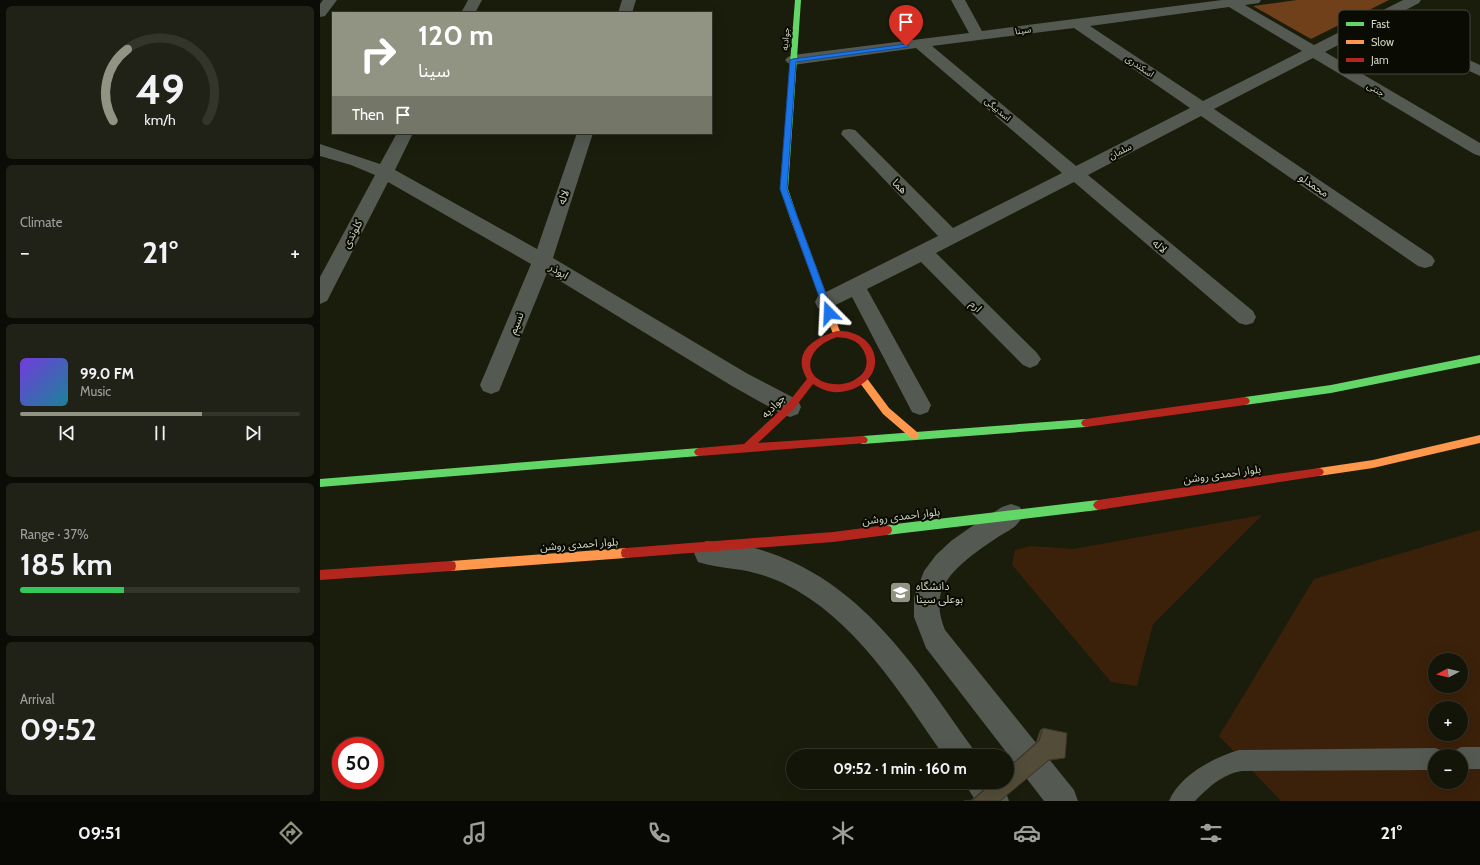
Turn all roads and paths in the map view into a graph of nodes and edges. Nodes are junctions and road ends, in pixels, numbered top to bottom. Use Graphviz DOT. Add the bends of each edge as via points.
graph roads {
  1 [pos="330,0"];
  2 [pos="475,0"];
  3 [pos="629,0"];
  4 [pos="798,0"];
  5 [pos="958,0"];
  6 [pos="1254,0"];
  7 [pos="1414,0"];
  8 [pos="1230,1"];
  9 [pos="1395,10"];
  10 [pos="469,12"];
  11 [pos="625,12"];
  12 [pos="320,13"];
  13 [pos="1077,23"];
  14 [pos="978,36"];
  15 [pos="1338,39"];
  16 [pos="920,44"];
  17 [pos="1313,52"];
  18 [pos="793,60"];
  19 [pos="1470,66"];
  20 [pos="1338,67"];
  21 [pos="1480,71"];
  22 [pos="1350,74"];
  23 [pos="1202,109"];
  24 [pos="404,134"];
  25 [pos="585,134"];
  26 [pos="849,134"];
  27 [pos="320,150"];
  28 [pos="1480,150"];
  29 [pos="385,172"];
  30 [pos="1075,174"];
  31 [pos="952,238"];
  32 [pos="923,252"];
  33 [pos="542,261"];
  34 [pos="1426,261"];
  35 [pos="856,287"];
  36 [pos="320,296"];
  37 [pos="825,302"];
  38 [pos="1246,317"];
  39 [pos="837,334"];
  40 [pos="1030,359"];
  41 [pos="1480,359"];
  42 [pos="812,379"];
  43 [pos="862,380"];
  44 [pos="491,385"];
  45 [pos="920,405"];
  46 [pos="790,407"];
  47 [pos="914,435"];
  48 [pos="1480,439"];
  49 [pos="748,448"];
  50 [pos="320,483"];
  51 [pos="1011,515"];
  52 [pos="662,551"];
  53 [pos="320,575"];
  54 [pos="957,749"];
  55 [pos="1468,758"];
  56 [pos="1480,758"];
  57 [pos="1428,759"];
  58 [pos="985,789"];
  59 [pos="994,801"];
  60 [pos="1063,801"];
  61 [pos="1180,801"];
  1 -- 12 [label="street"];
  2 -- 10 [label="street"];
  3 -- 11 [label="street"];
  4 -- 18 [label="main road, جوادیه"];
  5 -- 14 [label="street"];
  6 -- 8 [label="street, سینا"];
  7 -- 9 [label="street, سلمان"];
  8 -- 13 [label="street, سینا" via="1123,11"];
  8 -- 17 [label="street, جنتی"];
  13 -- 14 [label="street, سینا"];
  13 -- 23 [label="street, اسکندری"];
  14 -- 16 [label="street, سینا"];
  15 -- 17 [label="street, سلمان"];
  16 -- 18 [label="street, سینا"];
  16 -- 30 [label="street, اسدبیگی"];
  17 -- 20 [label="street, جنتی"];
  17 -- 23 [label="street, سلمان"];
  18 -- 37 [label="main road, جوادیه" via="784,189"];
  19 -- 21 [label="street"];
  22 -- 28 [label="street, جنتی"];
  23 -- 30 [label="street, سلمان"];
  23 -- 34 [label="street, محمدلو"];
  24 -- 29 [label="street, کلوندی"];
  25 -- 33 [label="street, لاله"];
  26 -- 31 [label="street, هما"];
  27 -- 29 [label="street, ابوذر"];
  29 -- 33 [label="street, ابوذر"];
  29 -- 36 [label="street, کلوندی"];
  30 -- 31 [label="street, سلمان"];
  30 -- 38 [label="street, لاله"];
  31 -- 32 [label="street, سلمان"];
  32 -- 35 [label="street, سلمان"];
  32 -- 40 [label="street, ارم"];
  33 -- 44 [label="street, نسیم"];
  33 -- 46 [label="street, ابوذر" via="740,380"];
  35 -- 37 [label="street, سلمان"];
  35 -- 45 [label="street"];
  37 -- 39 [label="main road, جوادیه"];
  39 -- 42 [label="main road" via="824,338 813,346 806,356 806,368"];
  39 -- 43 [label="main road" via="852,336 864,344 871,355 871,368"];
  41 -- 47 [label="main road" via="1331,389 1099,422"];
  42 -- 43 [label="main road" via="823,387 837,389 850,387"];
  42 -- 46 [label="main road, جوادیه"];
  43 -- 47 [label="main road" via="886,411"];
  46 -- 49 [label="main road, جوادیه"];
  47 -- 49 [label="main road"];
  48 -- 51 [label="main road, بلوار احمدی روشن" via="1373,464 1128,501"];
  49 -- 50 [label="main road"];
  51 -- 52 [label="main road, بلوار احمدی روشن" via="833,537"];
  51 -- 60 [label="street" via="959,549 944,563 929,590 926,616 935,639"];
  52 -- 53 [label="main road, بلوار احمدی روشن"];
  52 -- 54 [label="street" via="703,552 758,561 812,585 838,604 871,637"];
  55 -- 56 [label="lane"];
  57 -- 61 [label="lane" via="1237,762 1199,782"];
  58 -- 59 [label="street"];
}
